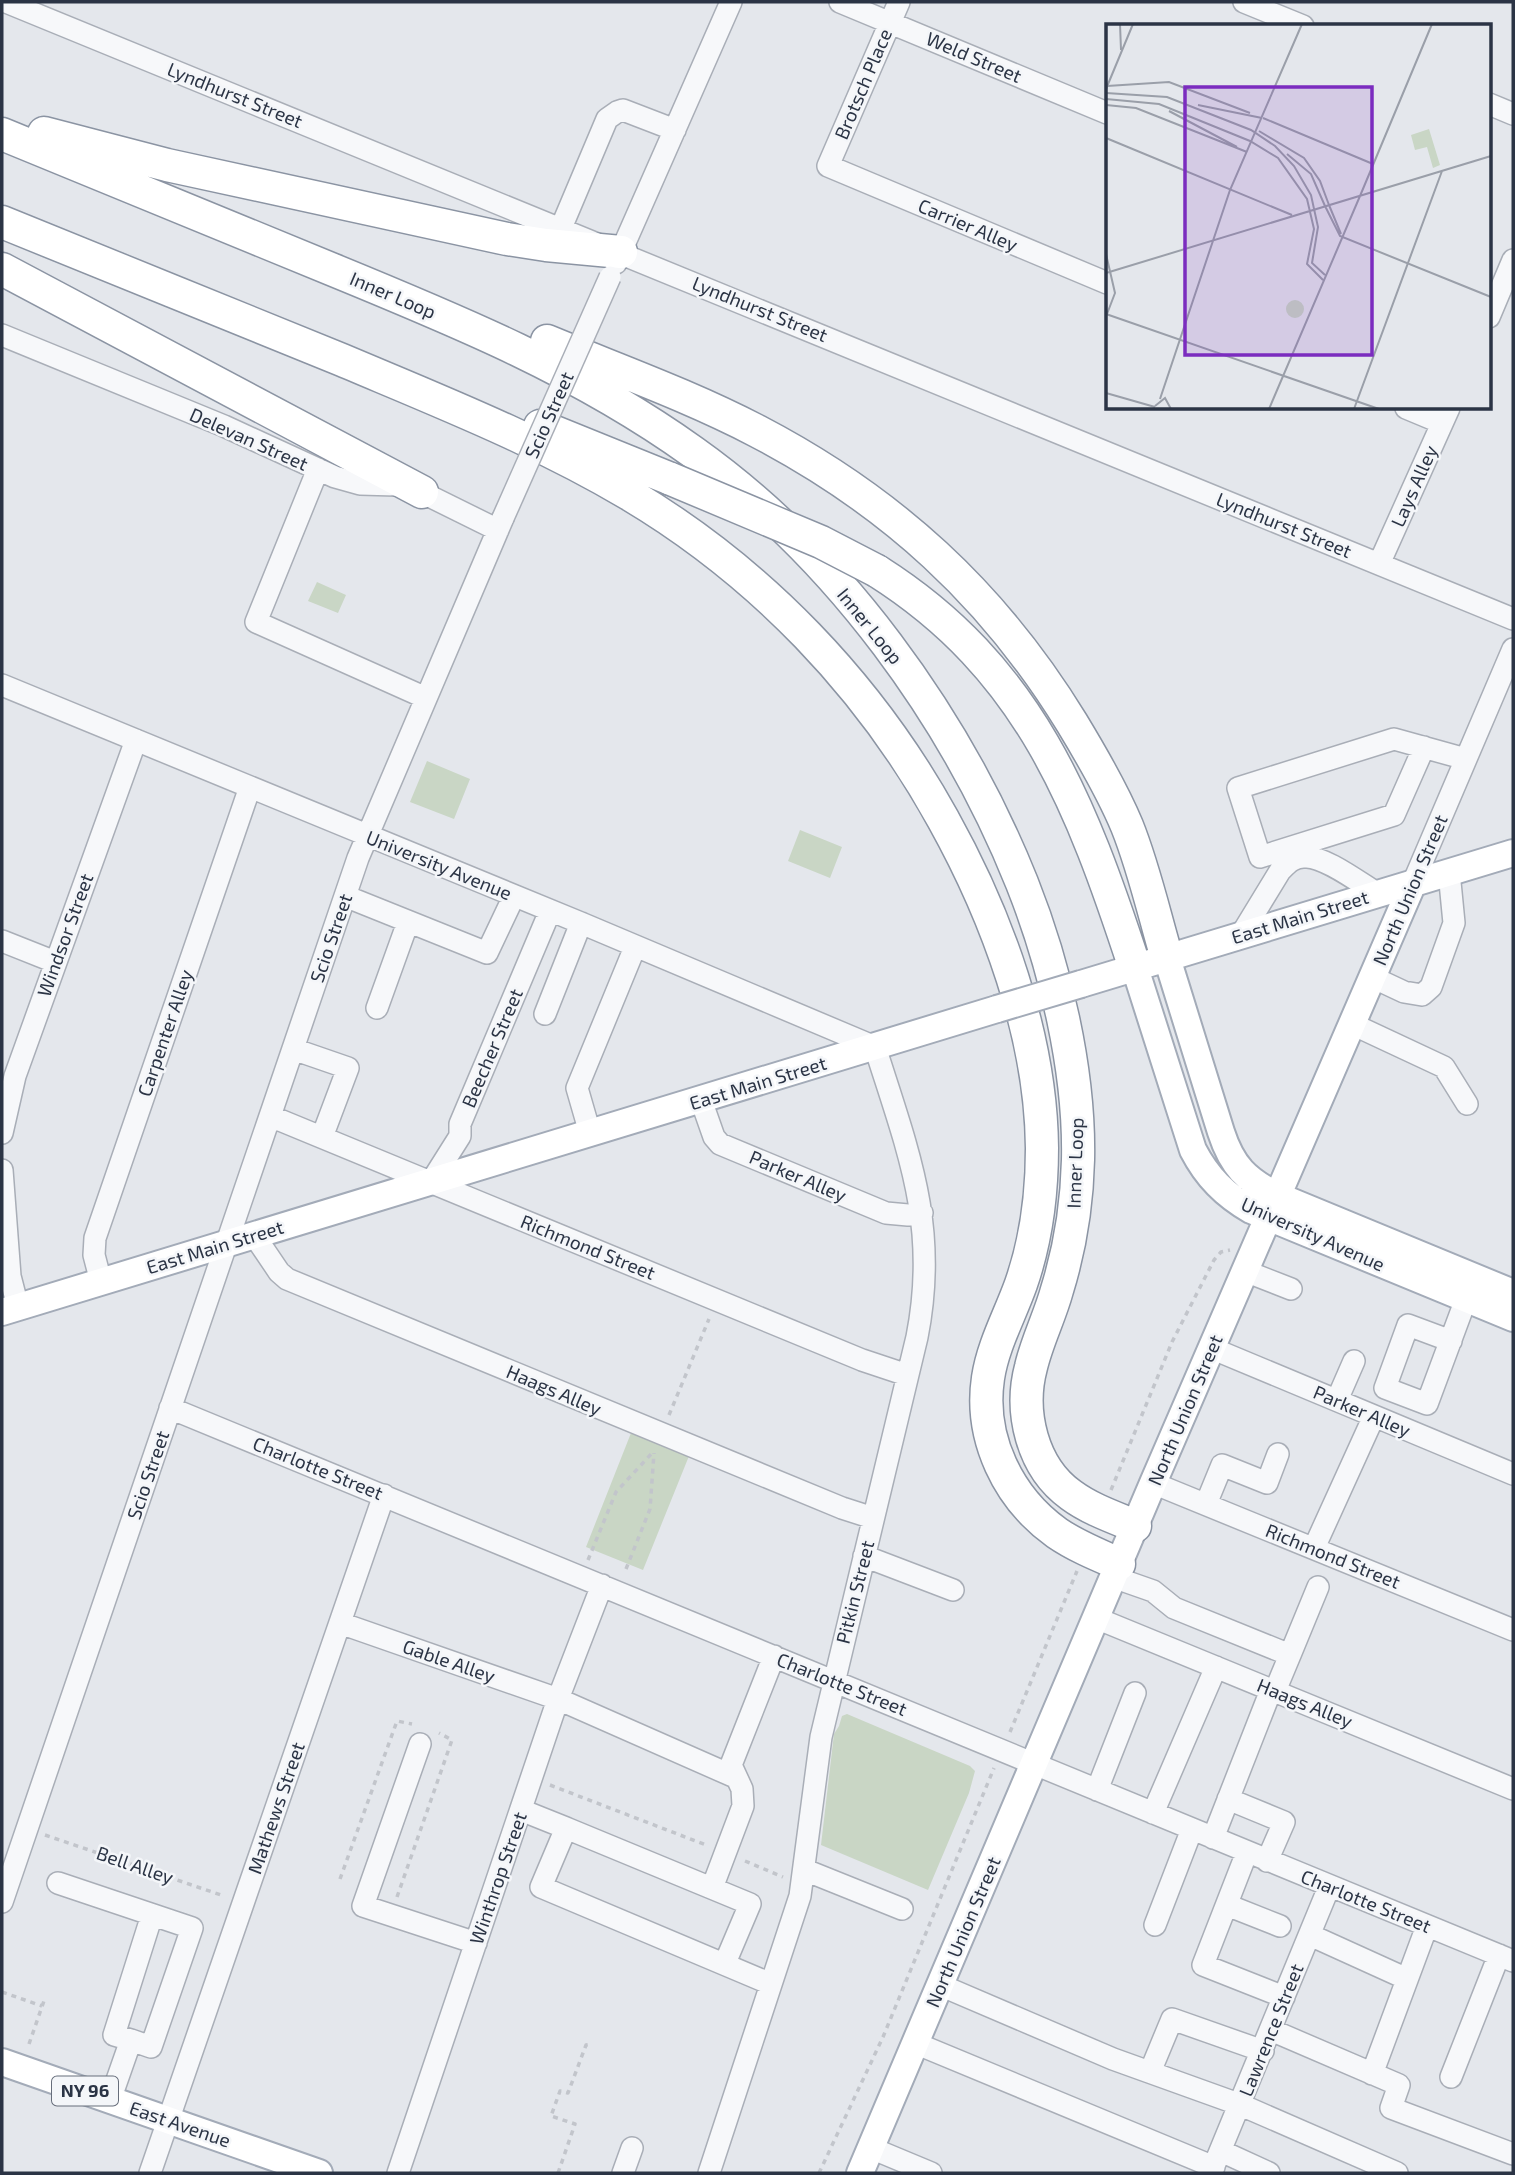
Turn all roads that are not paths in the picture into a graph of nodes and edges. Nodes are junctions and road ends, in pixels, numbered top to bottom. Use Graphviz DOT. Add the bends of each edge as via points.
graph roads {
  1 [pos="6,2"];
  2 [pos="731,2"];
  3 [pos="840,2"];
  4 [pos="899,2"];
  5 [pos="1244,2"];
  6 [pos="890,22"];
  7 [pos="1298,24"];
  8 [pos="1490,104"];
  9 [pos="1106,113"];
  10 [pos="1513,114"];
  11 [pos="2,122"];
  12 [pos="674,130"];
  13 [pos="2,134"];
  14 [pos="828,166"];
  15 [pos="213,220"];
  16 [pos="2,222"];
  17 [pos="561,228"];
  18 [pos="616,265"];
  19 [pos="2,269"];
  20 [pos="1505,272"];
  21 [pos="1106,283"];
  22 [pos="1490,314"];
  23 [pos="2,335"];
  24 [pos="281,335"];
  25 [pos="1417,410"];
  26 [pos="1445,415"];
  27 [pos="318,469"];
  28 [pos="422,492"];
  29 [pos="501,524"];
  30 [pos="1379,564"];
  31 [pos="1513,619"];
  32 [pos="1513,649"];
  33 [pos="2,685"];
  34 [pos="426,698"];
  35 [pos="135,740"];
  36 [pos="1424,747"];
  37 [pos="1466,760"];
  38 [pos="250,787"];
  39 [pos="367,836"];
  40 [pos="1296,852"];
  41 [pos="1513,853"];
  42 [pos="1449,872"];
  43 [pos="1413,883"];
  44 [pos="1378,894"];
  45 [pos="345,896"];
  46 [pos="514,896"];
  47 [pos="550,911"];
  48 [pos="408,922"];
  49 [pos="581,923"];
  50 [pos="1241,935"];
  51 [pos="2,941"];
  52 [pos="635,947"];
  53 [pos="1167,958"];
  54 [pos="55,962"];
  55 [pos="1135,968"];
  56 [pos="1372,977"];
  57 [pos="377,1008"];
  58 [pos="545,1014"];
  59 [pos="1352,1024"];
  60 [pos="876,1047"];
  61 [pos="293,1049"];
  62 [pos="701,1100"];
  63 [pos="1467,1104"];
  64 [pos="270,1116"];
  65 [pos="2,1125"];
  66 [pos="590,1133"];
  67 [pos="321,1137"];
  68 [pos="2,1170"];
  69 [pos="431,1182"];
  70 [pos="1273,1207"];
  71 [pos="922,1213"];
  72 [pos="254,1236"];
  73 [pos="226,1244"];
  74 [pos="1249,1261"];
  75 [pos="101,1282"];
  76 [pos="1291,1289"];
  77 [pos="1513,1293"];
  78 [pos="1466,1299"];
  79 [pos="10,1309"];
  80 [pos="1513,1318"];
  81 [pos="1451,1341"];
  82 [pos="1212,1348"];
  83 [pos="1354,1361"];
  84 [pos="907,1375"];
  85 [pos="1337,1400"];
  86 [pos="170,1408"];
  87 [pos="1374,1416"];
  88 [pos="1278,1454"];
  89 [pos="1513,1474"];
  90 [pos="1153,1483"];
  91 [pos="384,1495"];
  92 [pos="1206,1504"];
  93 [pos="873,1518"];
  94 [pos="1135,1526"];
  95 [pos="1314,1548"];
  96 [pos="864,1556"];
  97 [pos="1116,1570"];
  98 [pos="602,1585"];
  99 [pos="1318,1587"];
  100 [pos="953,1590"];
  101 [pos="1096,1618"];
  102 [pos="340,1623"];
  103 [pos="1513,1630"];
  104 [pos="1290,1655"];
  105 [pos="774,1656"];
  106 [pos="1216,1667"];
  107 [pos="834,1680"];
  108 [pos="1273,1690"];
  109 [pos="1135,1693"];
  110 [pos="558,1699"];
  111 [pos="420,1744"];
  112 [pos="1034,1763"];
  113 [pos="735,1777"];
  114 [pos="1513,1789"];
  115 [pos="1097,1790"];
  116 [pos="1228,1799"];
  117 [pos="521,1810"];
  118 [pos="1153,1813"];
  119 [pos="566,1828"];
  120 [pos="1192,1829"];
  121 [pos="1213,1838"];
  122 [pos="1257,1856"];
  123 [pos="804,1877"];
  124 [pos="58,1883"];
  125 [pos="1329,1886"];
  126 [pos="712,1888"];
  127 [pos="2,1902"];
  128 [pos="1227,1905"];
  129 [pos="902,1909"];
  130 [pos="152,1915"];
  131 [pos="1155,1925"];
  132 [pos="1280,1926"];
  133 [pos="1427,1926"];
  134 [pos="1310,1935"];
  135 [pos="476,1943"];
  136 [pos="1506,1958"];
  137 [pos="725,1963"];
  138 [pos="1407,1979"];
  139 [pos="771,1984"];
  140 [pos="940,1985"];
  141 [pos="1284,1997"];
  142 [pos="1271,2030"];
  143 [pos="131,2040"];
  144 [pos="915,2043"];
  145 [pos="1263,2051"];
  146 [pos="2,2062"];
  147 [pos="1150,2073"];
  148 [pos="1372,2074"];
  149 [pos="1451,2077"];
  150 [pos="110,2100"];
  151 [pos="1241,2105"];
  152 [pos="168,2120"];
  153 [pos="632,2148"];
  154 [pos="871,2148"];
  155 [pos="1513,2154"];
  156 [pos="1215,2164"];
  157 [pos="150,2173"];
  158 [pos="319,2173"];
  159 [pos="398,2173"];
  160 [pos="623,2173"];
  161 [pos="709,2173"];
  162 [pos="860,2173"];
  163 [pos="931,2173"];
  164 [pos="1269,2173"];
  165 [pos="1397,2173"];
  1 -- 17 [label="street, Lyndhurst Street"];
  2 -- 12 [label="street, Scio Street"];
  3 -- 6 [label="street, Weld Street"];
  4 -- 6 [label="street, Brotsch Place"];
  5 -- 7 [label="street"];
  6 -- 9 [label="street, Weld Street"];
  6 -- 14 [label="street, Brotsch Place"];
  8 -- 10 [label="street"];
  11 -- 18 [label="highway" via="167,165 546,245"];
  12 -- 17 [label="street" via="623,110 607,119"];
  12 -- 18 [label="street, Scio Street"];
  13 -- 15 [label="highway, Inner Loop"];
  14 -- 21 [label="street, Carrier Alley"];
  15 -- 53 [label="highway" via="488,317 715,410 811,461 892,517 976,594 1058,701 1125,821"];
  15 -- 94 [label="highway, Inner Loop" via="531,354 632,411 696,454 785,529 863,614 910,677 952,741 1021,880 1046,954 1071,1066 1078,1140 1075,1203 1063,1269 1028,1377 1029,1425 1037,1451 1058,1484 1079,1501"];
  16 -- 24 [label="highway, Inner Loop"];
  17 -- 18 [label="street, Lyndhurst Street"];
  18 -- 29 [label="street, Scio Street, bridge"];
  18 -- 30 [label="street, Lyndhurst Street"];
  19 -- 28 [label="highway"];
  20 -- 22 [label="street"];
  23 -- 27 [label="street, Delevan Street"];
  24 -- 55 [label="highway, bridge" via="489,406 671,479 812,538 877,571 920,600 993,672 1048,748 1082,820"];
  24 -- 97 [label="highway, Inner Loop" via="526,440 661,514 780,608 857,691 902,753 942,816 989,914 1022,1014 1040,1096 1042,1155 1035,1231 987,1384 993,1447 1031,1511"];
  25 -- 26 [label="street"];
  26 -- 30 [label="street, Lays Alley"];
  27 -- 28 [label="street, Delevan Street" via="351,482"];
  27 -- 34 [label="street" via="256,622"];
  28 -- 29 [label="street, Delevan Street" via="475,521"];
  29 -- 34 [label="street, Scio Street"];
  30 -- 31 [label="street, Lyndhurst Street"];
  32 -- 37 [label="street, North Union Street"];
  33 -- 35 [label="street, University Avenue"];
  34 -- 39 [label="street, Scio Street"];
  35 -- 38 [label="street, University Avenue"];
  35 -- 54 [label="street, Windsor Street"];
  36 -- 37 [label="street"];
  36 -- 40 [label="street" via="1394,814"];
  36 -- 40 [label="street" via="1394,739 1238,788 1260,857"];
  37 -- 43 [label="street, North Union Street"];
  38 -- 39 [label="street, University Avenue"];
  38 -- 75 [label="street, Carpenter Alley" via="96,1238 94,1255"];
  39 -- 45 [label="street, Scio Street"];
  39 -- 46 [label="street, University Avenue"];
  40 -- 44 [label="street" via="1316,858"];
  40 -- 50 [label="street"];
  41 -- 42 [label="main road, East Main Street"];
  42 -- 43 [label="main road, East Main Street"];
  42 -- 56 [label="street" via="1454,923 1431,987 1422,995 1404,992"];
  43 -- 44 [label="main road, East Main Street"];
  43 -- 56 [label="main road, North Union Street"];
  44 -- 50 [label="main road, East Main Street"];
  45 -- 48 [label="street"];
  45 -- 61 [label="street, Scio Street"];
  46 -- 47 [label="street, University Avenue"];
  46 -- 48 [label="street" via="487,953"];
  47 -- 49 [label="street, University Avenue"];
  47 -- 69 [label="street, Beecher Street" via="460,1124 460,1136"];
  48 -- 57 [label="street"];
  49 -- 52 [label="street, University Avenue"];
  49 -- 58 [label="street"];
  50 -- 53 [label="main road, East Main Street"];
  51 -- 54 [label="street"];
  52 -- 60 [label="street, University Avenue"];
  52 -- 66 [label="street" via="577,1088"];
  53 -- 55 [label="main road, East Main Street"];
  53 -- 70 [label="main road, University Avenue" via="1231,1159"];
  54 -- 65 [label="street, Windsor Street"];
  55 -- 60 [label="main road, East Main Street, bridge"];
  55 -- 70 [label="main road, University Avenue" via="1199,1162 1237,1202"];
  56 -- 59 [label="main road, North Union Street"];
  59 -- 63 [label="street" via="1444,1066"];
  59 -- 70 [label="main road, North Union Street"];
  60 -- 62 [label="main road, East Main Street"];
  60 -- 71 [label="street, Pitkin Street"];
  61 -- 64 [label="street, Scio Street"];
  61 -- 67 [label="street" via="348,1068"];
  62 -- 66 [label="main road, East Main Street"];
  62 -- 71 [label="street, Parker Alley" via="720,1144 886,1213"];
  64 -- 67 [label="street, Richmond Street"];
  64 -- 73 [label="street, Scio Street"];
  66 -- 69 [label="main road, East Main Street"];
  67 -- 69 [label="street, Richmond Street"];
  68 -- 79 [label="street"];
  69 -- 72 [label="main road, East Main Street"];
  69 -- 84 [label="street, Richmond Street"];
  70 -- 74 [label="main road, North Union Street"];
  70 -- 77 [label="main road, University Avenue"];
  70 -- 78 [label="main road, University Avenue"];
  71 -- 84 [label="street, Pitkin Street" via="923,1302"];
  72 -- 73 [label="main road, East Main Street"];
  72 -- 93 [label="street, Haags Alley" via="287,1279"];
  73 -- 75 [label="main road, East Main Street"];
  73 -- 86 [label="street, Scio Street"];
  74 -- 76 [label="street"];
  74 -- 82 [label="main road, North Union Street"];
  75 -- 79 [label="main road, East Main Street"];
  78 -- 80 [label="main road, University Avenue"];
  78 -- 81 [label="street"];
  82 -- 85 [label="street, Parker Alley"];
  82 -- 90 [label="main road, North Union Street"];
  83 -- 85 [label="street"];
  84 -- 93 [label="street, Pitkin Street"];
  85 -- 87 [label="street, Parker Alley"];
  86 -- 91 [label="street, Charlotte Street"];
  86 -- 127 [label="street, Scio Street"];
  87 -- 89 [label="street, Parker Alley"];
  87 -- 95 [label="street"];
  88 -- 92 [label="street" via="1267,1483 1222,1465"];
  90 -- 92 [label="street, Richmond Street"];
  90 -- 94 [label="main road, North Union Street"];
  91 -- 98 [label="street, Charlotte Street"];
  91 -- 102 [label="street, Mathews Street"];
  92 -- 95 [label="street, Richmond Street"];
  93 -- 96 [label="street, Pitkin Street"];
  94 -- 97 [label="main road, North Union Street"];
  95 -- 103 [label="street, Richmond Street"];
  96 -- 100 [label="street"];
  96 -- 107 [label="street, Pitkin Street"];
  97 -- 101 [label="main road, North Union Street"];
  97 -- 104 [label="street" via="1174,1608"];
  98 -- 105 [label="street, Charlotte Street"];
  98 -- 110 [label="street, Winthrop Street"];
  99 -- 104 [label="street"];
  101 -- 106 [label="street, Haags Alley"];
  101 -- 112 [label="main road, North Union Street"];
  102 -- 110 [label="street, Gable Alley"];
  102 -- 152 [label="street, Mathews Street"];
  104 -- 108 [label="street"];
  105 -- 107 [label="street, Charlotte Street"];
  105 -- 113 [label="street" via="731,1765"];
  106 -- 108 [label="street, Haags Alley"];
  106 -- 118 [label="street"];
  107 -- 112 [label="street, Charlotte Street"];
  107 -- 123 [label="street, Pitkin Street" via="818,1758"];
  108 -- 114 [label="street, Haags Alley"];
  108 -- 116 [label="street"];
  109 -- 115 [label="street"];
  110 -- 113 [label="street, Gable Alley"];
  110 -- 117 [label="street, Winthrop Street"];
  111 -- 135 [label="street" via="363,1906"];
  112 -- 115 [label="street, Charlotte Street"];
  112 -- 140 [label="main road, North Union Street"];
  113 -- 126 [label="street" via="742,1789 743,1806"];
  115 -- 118 [label="street, Charlotte Street"];
  116 -- 121 [label="street"];
  116 -- 122 [label="street" via="1284,1822"];
  117 -- 119 [label="street"];
  117 -- 135 [label="street, Winthrop Street"];
  118 -- 120 [label="street, Charlotte Street"];
  119 -- 126 [label="street"];
  119 -- 137 [label="street" via="541,1887"];
  120 -- 121 [label="street, Charlotte Street"];
  120 -- 131 [label="street"];
  121 -- 122 [label="street, Charlotte Street"];
  122 -- 125 [label="street, Charlotte Street"];
  122 -- 128 [label="street"];
  123 -- 129 [label="street"];
  123 -- 139 [label="street, Pitkin Street"];
  124 -- 130 [label="street"];
  125 -- 133 [label="street, Charlotte Street"];
  125 -- 134 [label="street, Lawrence Street"];
  126 -- 137 [label="street" via="750,1904"];
  128 -- 132 [label="street"];
  128 -- 141 [label="street" via="1203,1965"];
  130 -- 143 [label="street" via="114,2035"];
  130 -- 143 [label="street" via="191,1928 151,2047"];
  133 -- 136 [label="street, Charlotte Street"];
  133 -- 138 [label="street"];
  134 -- 138 [label="street"];
  134 -- 141 [label="street, Lawrence Street"];
  135 -- 159 [label="street, Winthrop Street"];
  136 -- 149 [label="street"];
  137 -- 139 [label="street"];
  138 -- 148 [label="street"];
  139 -- 161 [label="street, Pitkin Street"];
  140 -- 144 [label="main road, North Union Street"];
  140 -- 147 [label="street"];
  141 -- 142 [label="street, Lawrence Street"];
  142 -- 145 [label="street, Lawrence Street"];
  142 -- 148 [label="street"];
  143 -- 150 [label="street"];
  144 -- 154 [label="main road, North Union Street"];
  144 -- 156 [label="street"];
  145 -- 147 [label="street" via="1172,2019"];
  145 -- 151 [label="street, Lawrence Street"];
  146 -- 150 [label="main road, East Avenue / NY 96"];
  147 -- 151 [label="street"];
  148 -- 155 [label="street" via="1399,2085 1391,2108"];
  150 -- 152 [label="main road, East Avenue / NY 96"];
  151 -- 156 [label="street, Lawrence Street"];
  151 -- 165 [label="street"];
  152 -- 157 [label="street, Mathews Street"];
  152 -- 158 [label="main road, East Avenue / NY 96"];
  153 -- 160 [label="street"];
  154 -- 162 [label="main road, North Union Street"];
  154 -- 163 [label="street"];
  156 -- 164 [label="street"];
}
